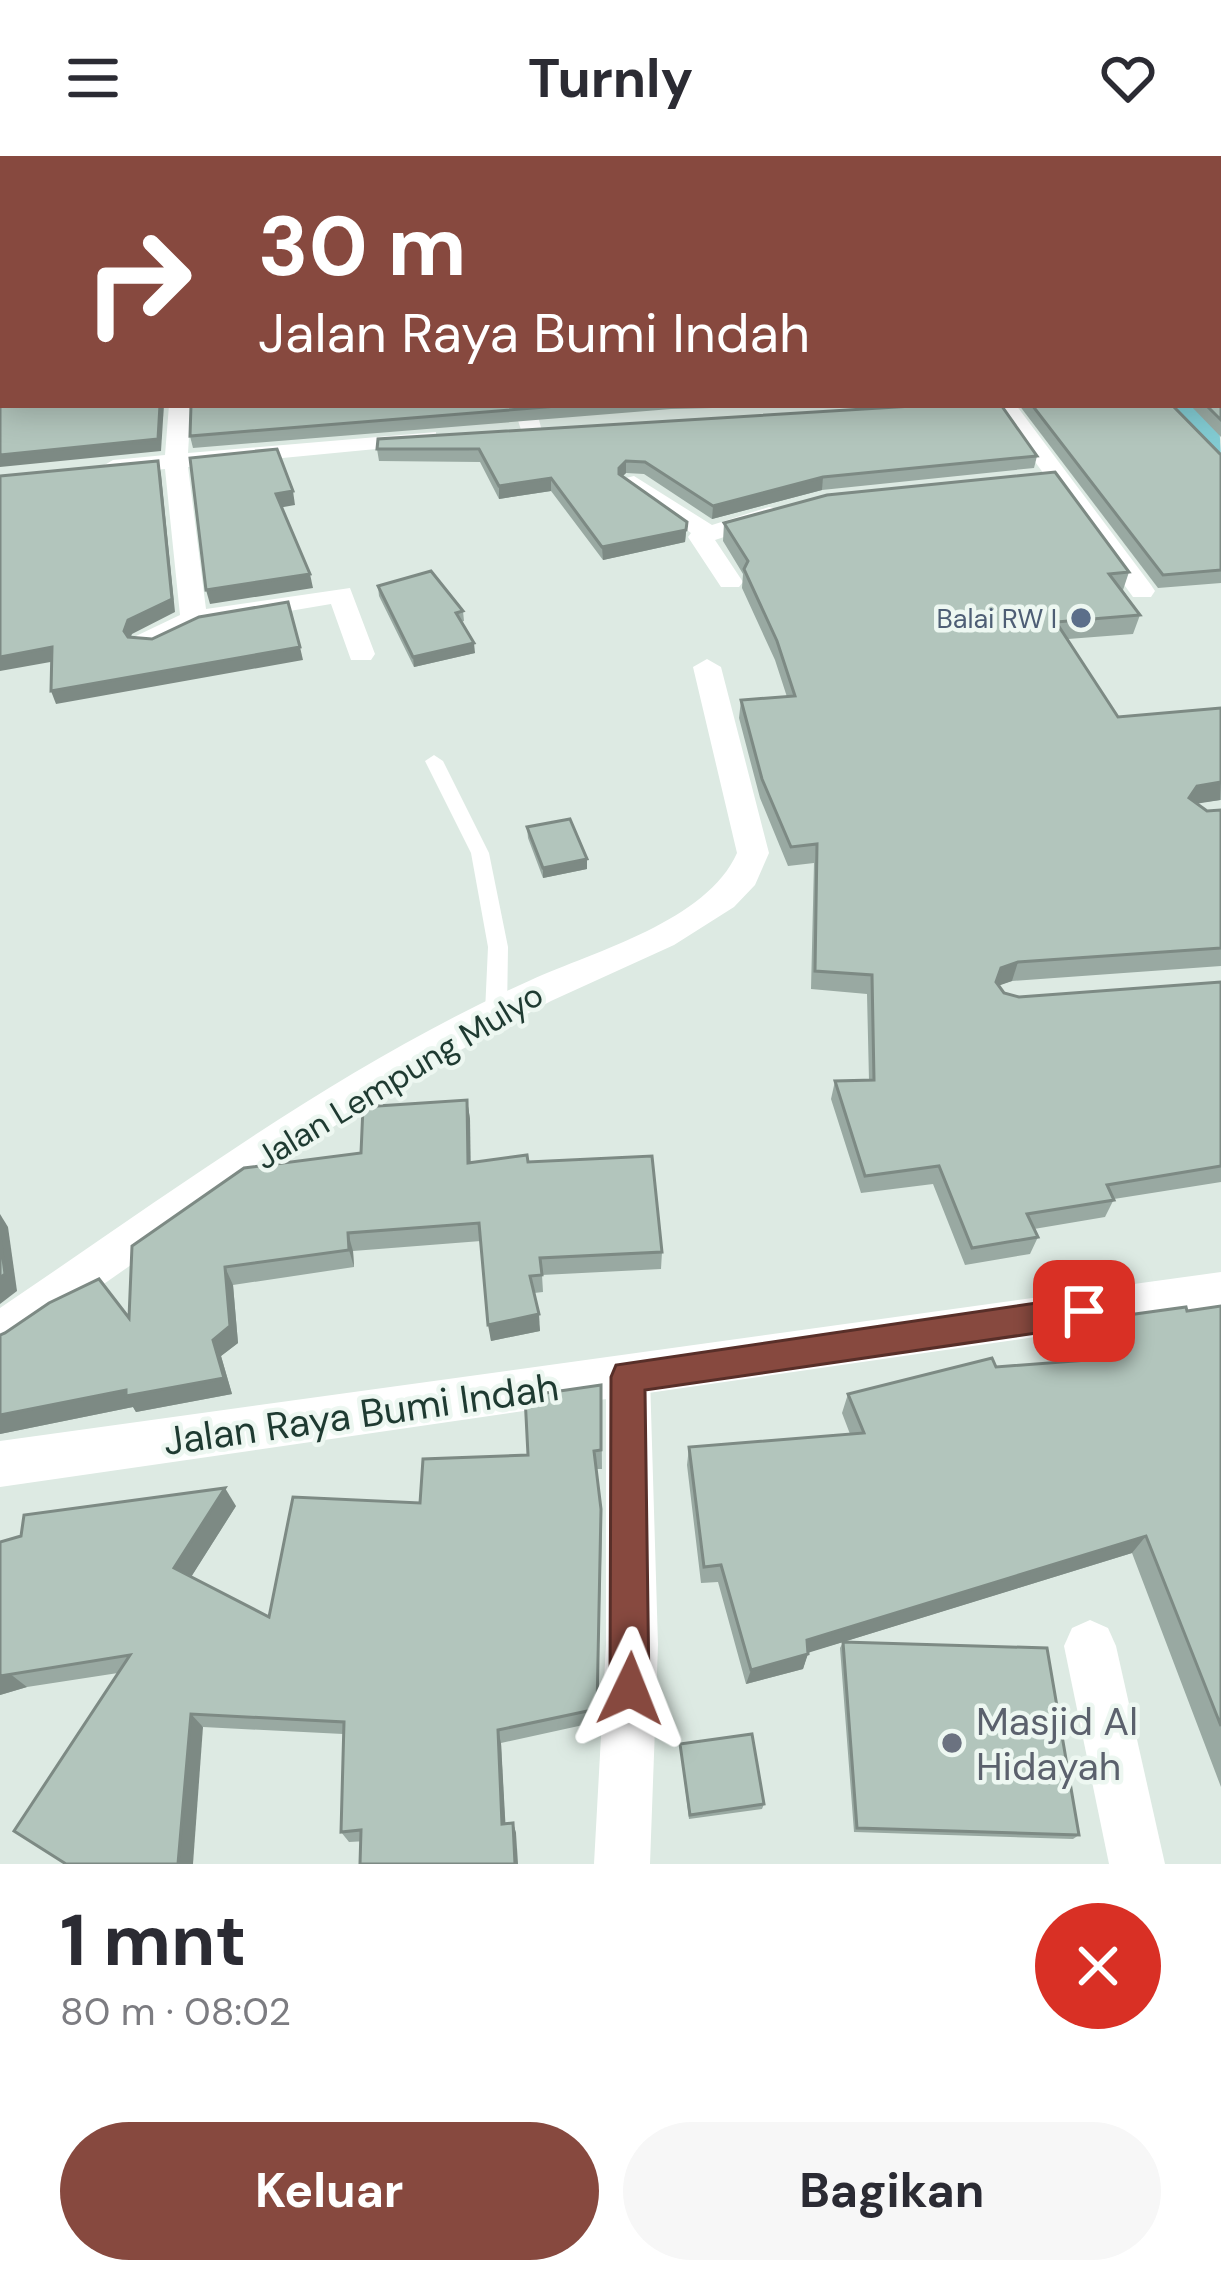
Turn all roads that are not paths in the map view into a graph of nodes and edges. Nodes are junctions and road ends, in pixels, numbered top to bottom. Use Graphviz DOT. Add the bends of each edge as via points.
graph roads {
  1 [pos="180,408"];
  2 [pos="525,408"];
  3 [pos="1007,408"];
  4 [pos="530,431"];
  5 [pos="460,435"];
  6 [pos="176,461"];
  7 [pos="88,470"];
  8 [pos="634,483"];
  9 [pos="799,507"];
  10 [pos="707,532"];
  11 [pos="730,582"];
  12 [pos="1142,591"];
  13 [pos="194,620"];
  14 [pos="146,642"];
  15 [pos="361,654"];
  16 [pos="707,667"];
  17 [pos="434,761"];
  18 [pos="496,1012"];
  19 [pos="1221,1291"];
  20 [pos="0,1332"];
  21 [pos="628,1377"];
  22 [pos="0,1463"];
  23 [pos="1090,1646"];
  24 [pos="622,1864"];
  25 [pos="1137,1864"];
  1 -- 6 [label="street"];
  2 -- 4 [label="street"];
  3 -- 12 [label="street" via="1047,478"];
  5 -- 6 [label="street" via="389,430"];
  6 -- 7 [label="street"];
  6 -- 13 [label="street"];
  8 -- 10 [label="street"];
  9 -- 10 [label="street"];
  10 -- 11 [label="street" via="701,540"];
  13 -- 14 [label="street"];
  13 -- 15 [label="street" via="341,594"];
  16 -- 18 [label="street, Jalan Lempung Mulyo" via="752,853 749,872 668,933"];
  17 -- 18 [label="lane" via="480,854 498,947"];
  18 -- 20 [label="street, Jalan Lempung Mulyo" via="227,1178"];
  19 -- 21 [label="street, Jalan Raya Bumi Indah"];
  21 -- 22 [label="street, Jalan Raya Bumi Indah"];
  21 -- 24 [label="street" via="632,1646"];
  23 -- 25 [label="street"];
}
